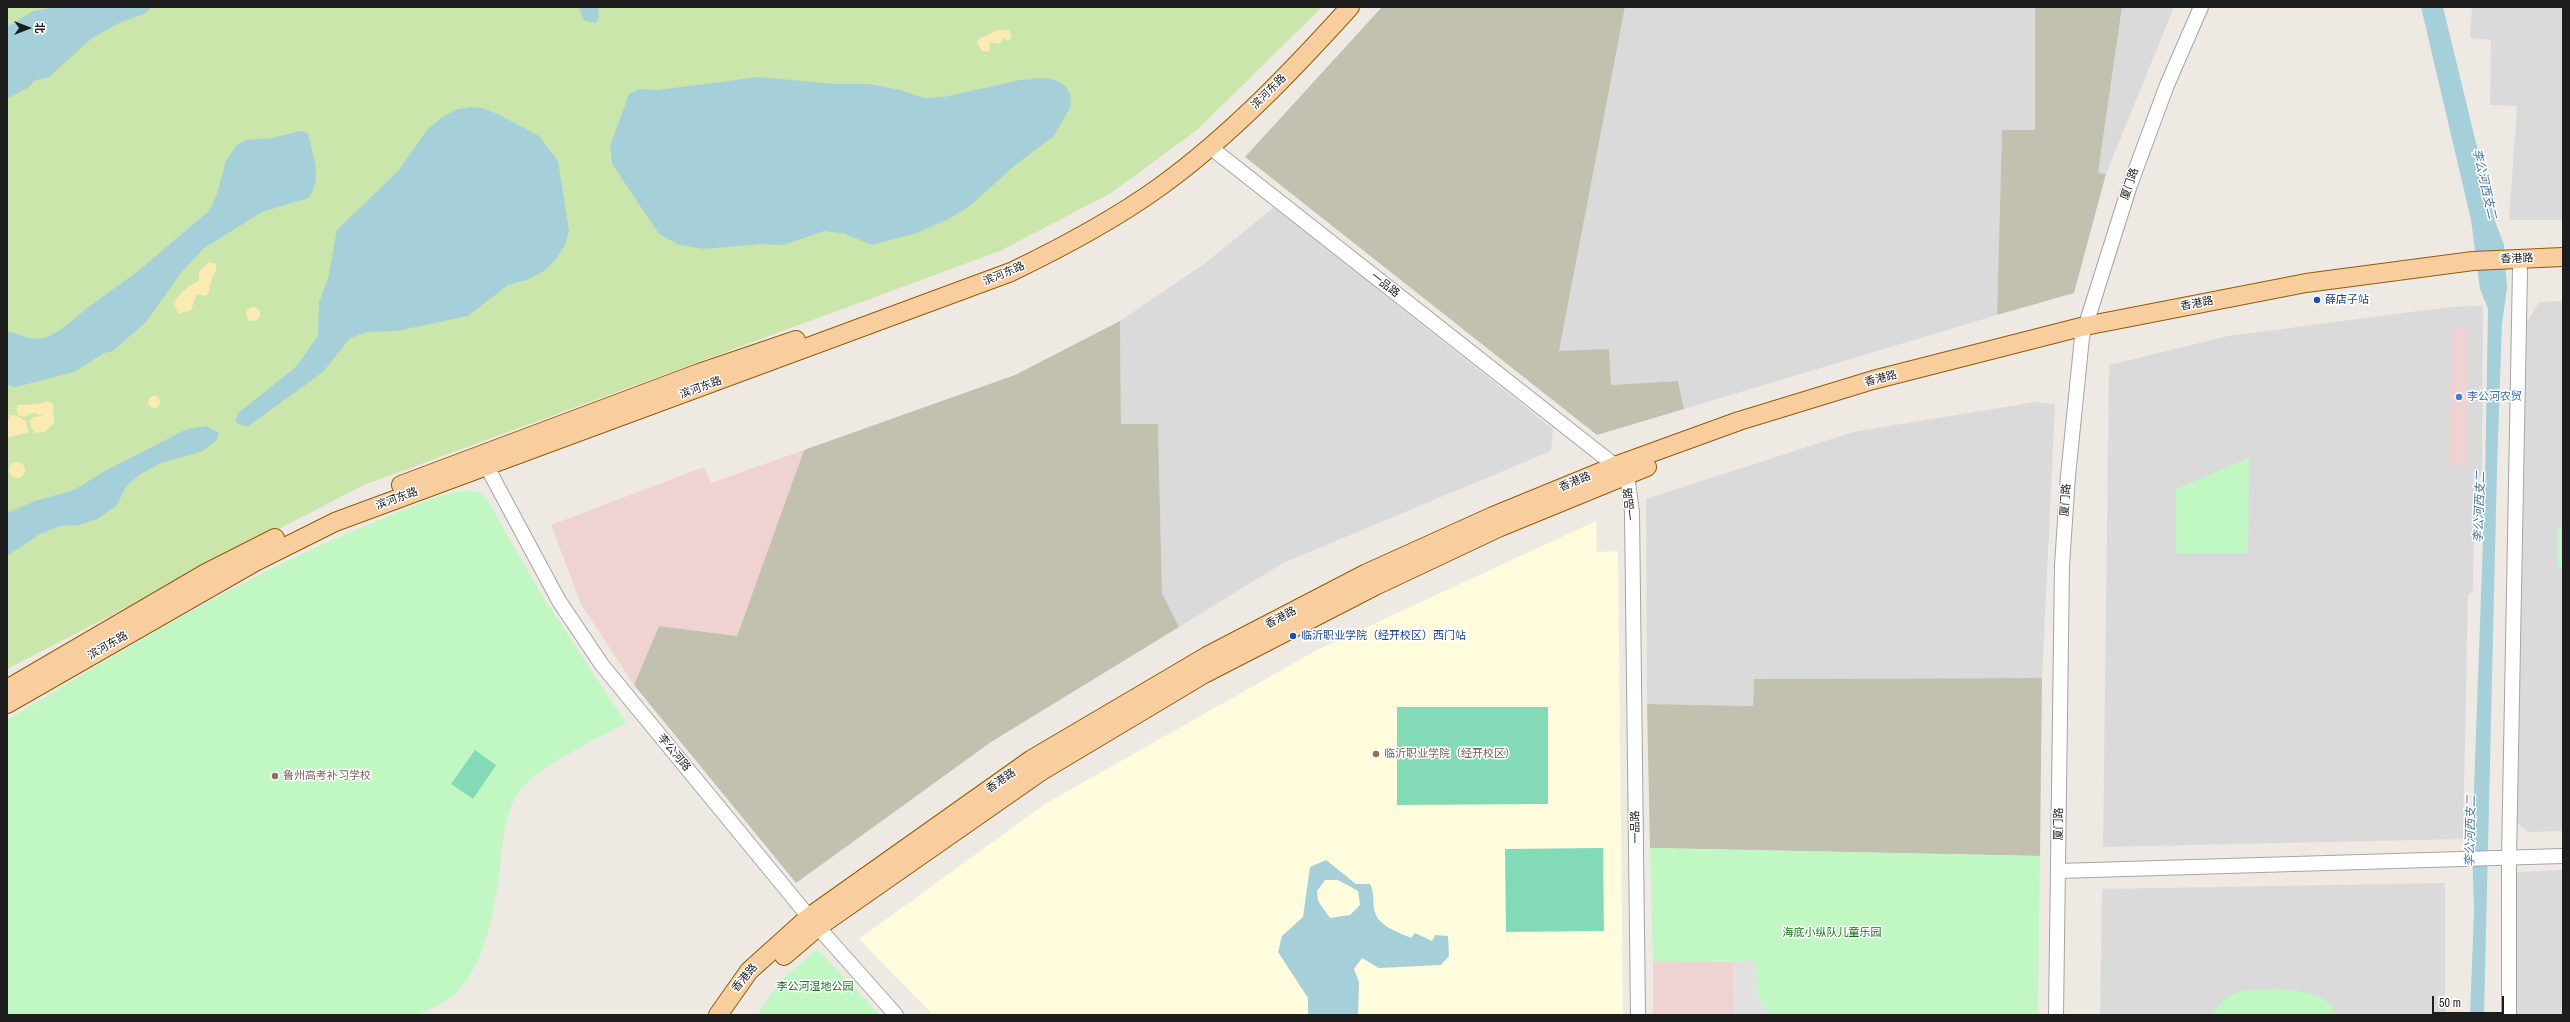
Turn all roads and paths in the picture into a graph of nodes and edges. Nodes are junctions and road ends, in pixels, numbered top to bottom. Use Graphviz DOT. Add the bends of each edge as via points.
graph roads {
  1 [pos="1336,7"];
  2 [pos="1350,7"];
  3 [pos="2201,7"];
  4 [pos="1210,146"];
  5 [pos="2563,257"];
  6 [pos="2513,266"];
  7 [pos="2563,268"];
  8 [pos="2084,332"];
  9 [pos="487,467"];
  10 [pos="1621,470"];
  11 [pos="7,689"];
  12 [pos="7,704"];
  13 [pos="2563,856"];
  14 [pos="2509,858"];
  15 [pos="2058,871"];
  16 [pos="814,922"];
  17 [pos="718,1015"];
  18 [pos="732,1015"];
  19 [pos="896,1015"];
  20 [pos="1638,1015"];
  21 [pos="2056,1015"];
  22 [pos="2509,1015"];
  1 -- 11 [label="main road, 滨河东路" via="1250,98 1158,174 1099,214 1012,260 691,376 333,511 206,573"];
  2 -- 4 [label="main road, 滨河东路" via="1256,106"];
  3 -- 8 [label="street, 厦门路" via="2167,85 2130,184"];
  4 -- 9 [label="main road, 滨河东路" via="1161,186 1103,224 1011,272"];
  4 -- 10 [label="street, 一品路"];
  5 -- 6 [label="main road, 香港路"];
  6 -- 7 [label="main road, 香港路"];
  6 -- 8 [label="main road, 香港路" via="2473,266"];
  6 -- 14 [label="street"];
  8 -- 10 [label="main road, 香港路" via="1845,401"];
  8 -- 15 [label="street, 厦门路" via="2068,476 2062,565"];
  9 -- 12 [label="main road, 滨河东路" via="328,525 255,562"];
  9 -- 16 [label="street, 李公河路" via="559,601 602,665"];
  10 -- 16 [label="main road, 香港路" via="1375,586 1222,664 1040,772"];
  10 -- 20 [label="street, 一品路" via="1632,512"];
  13 -- 14 [label="street"];
  14 -- 15 [label="street"];
  14 -- 22 [label="street"];
  15 -- 21 [label="street, 厦门路"];
  16 -- 17 [label="main road, 香港路" via="749,971"];
  16 -- 18 [label="main road, 香港路" via="758,979"];
  16 -- 19 [label="street, 李公河路"];
}
